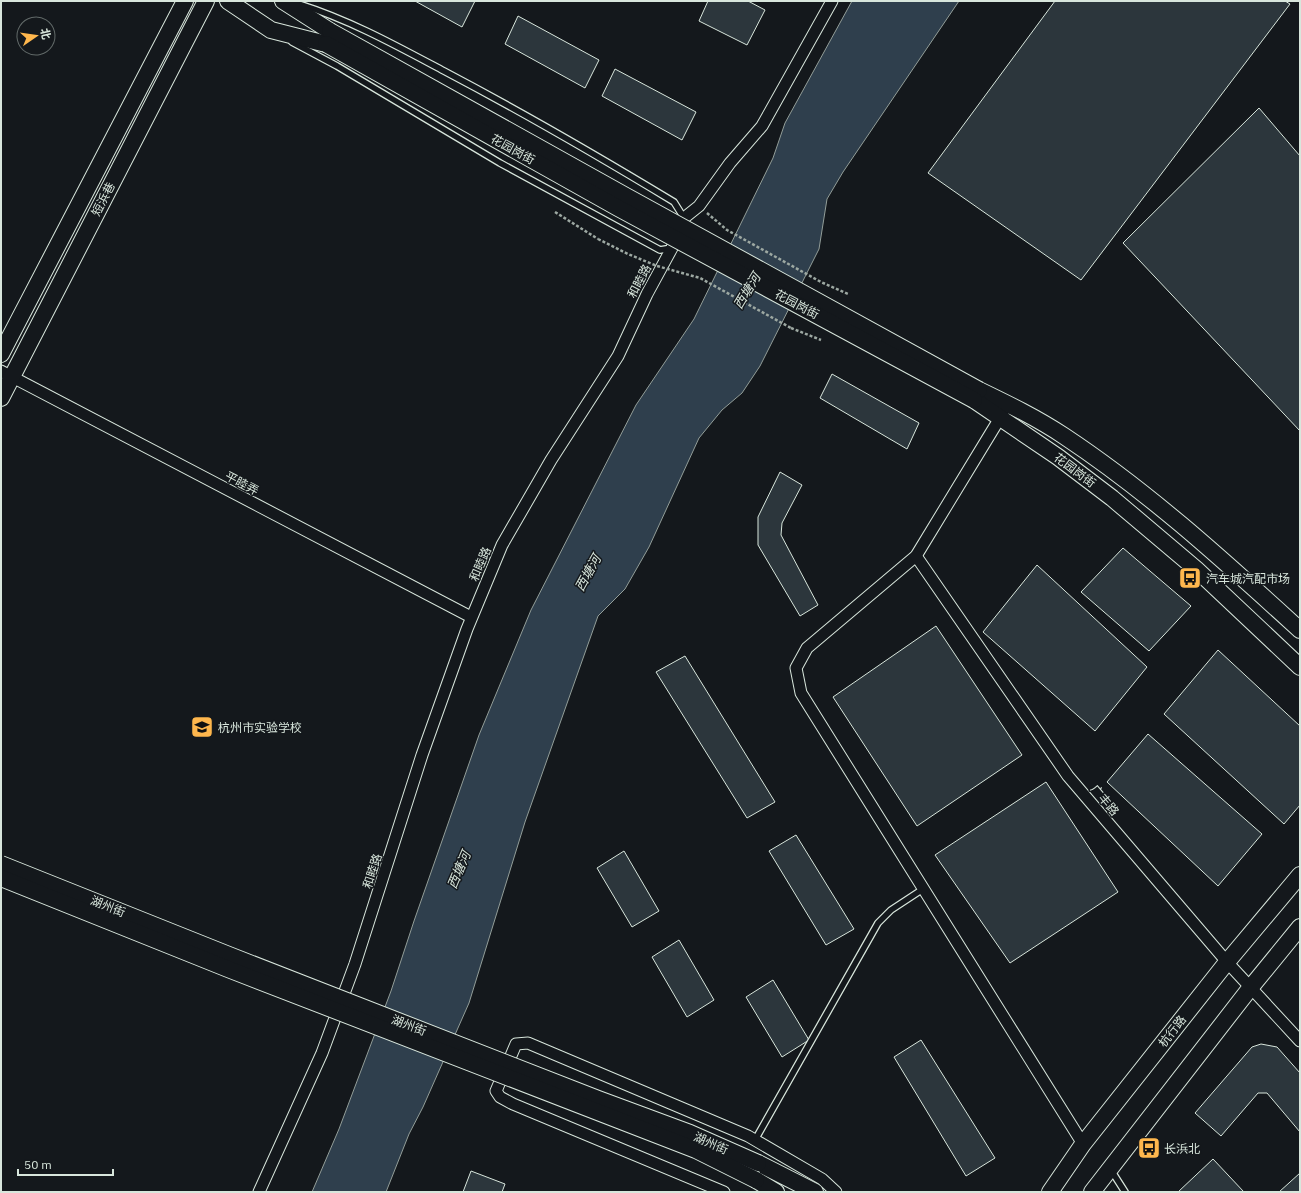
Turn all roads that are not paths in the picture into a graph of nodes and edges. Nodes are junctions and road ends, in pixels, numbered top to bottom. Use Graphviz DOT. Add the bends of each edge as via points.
graph roads {
  1 [pos="186,1"];
  2 [pos="206,1"];
  3 [pos="228,1"];
  4 [pos="283,1"];
  5 [pos="291,1"];
  6 [pos="832,1"];
  7 [pos="270,30"];
  8 [pos="328,37"];
  9 [pos="684,218"];
  10 [pos="672,248"];
  11 [pos="1,354"];
  12 [pos="6,374"];
  13 [pos="976,395"];
  14 [pos="1,398"];
  15 [pos="1007,403"];
  16 [pos="1000,418"];
  17 [pos="916,556"];
  18 [pos="472,617"];
  19 [pos="1300,630"];
  20 [pos="1300,667"];
  21 [pos="1,864"];
  22 [pos="1300,875"];
  23 [pos="1,878"];
  24 [pos="923,889"];
  25 [pos="1300,927"];
  26 [pos="1226,962"];
  27 [pos="1251,988"];
  28 [pos="1300,1041"];
  29 [pos="755,1140"];
  30 [pos="1084,1144"];
  31 [pos="1110,1168"];
  32 [pos="259,1192"];
  33 [pos="724,1192"];
  34 [pos="776,1192"];
  35 [pos="815,1192"];
  36 [pos="836,1192"];
  37 [pos="1050,1192"];
  38 [pos="1092,1192"];
  39 [pos="1125,1192"];
  1 -- 11 [label="street, 短浜巷"];
  2 -- 12 [label="street, 短浜巷"];
  3 -- 7 [label="street, 花园岗街"];
  4 -- 8 [label="street, 花园岗街"];
  5 -- 9 [label="lane" via="320,10 371,33 501,101 674,202"];
  6 -- 9 [label="street, 和睦路" via="762,126 730,162 699,206"];
  7 -- 8 [label="street, 花园岗街"];
  7 -- 10 [label="lane" via="337,66 500,163 660,250"];
  8 -- 13 [label="street, 花园岗街, bridge" via="618,208"];
  9 -- 10 [label="street, 和睦路"];
  10 -- 18 [label="street, 和睦路" via="618,356 551,460 502,546"];
  12 -- 14 [label="street, 短浜巷"];
  12 -- 18 [label="street, 平睦弄"];
  13 -- 15 [label="street, 花园岗街"];
  13 -- 16 [label="street, 花园岗街"];
  15 -- 16 [label="street"];
  15 -- 19 [label="street, 花园岗街" via="1063,435 1132,484"];
  16 -- 17 [label="street"];
  16 -- 20 [label="street, 花园岗街" via="1112,498 1196,568"];
  17 -- 24 [label="street" via="807,648 796,668 801,693"];
  17 -- 26 [label="street, 广丰路" via="1068,776"];
  18 -- 32 [label="street, 和睦路" via="422,755 380,887 322,1053"];
  21 -- 35 [label="street, 湖州街, bridge" via="251,964 690,1133"];
  22 -- 26 [label="street, 杭行路"];
  23 -- 34 [label="street, 湖州街, bridge" via="228,969 696,1150"];
  24 -- 29 [label="lane" via="891,910 878,923"];
  24 -- 30 [label="street"];
  25 -- 27 [label="street"];
  26 -- 27 [label="street, 广丰路"];
  26 -- 30 [label="street, 杭行路"];
  27 -- 28 [label="street, 广丰路"];
  27 -- 31 [label="street"];
  29 -- 33 [label="street" via="528,1043 516,1044 496,1091 500,1097"];
  29 -- 36 [label="street" via="822,1179"];
  30 -- 37 [label="street, 杭行路"];
  31 -- 38 [label="street"];
  31 -- 39 [label="lane"];
}
